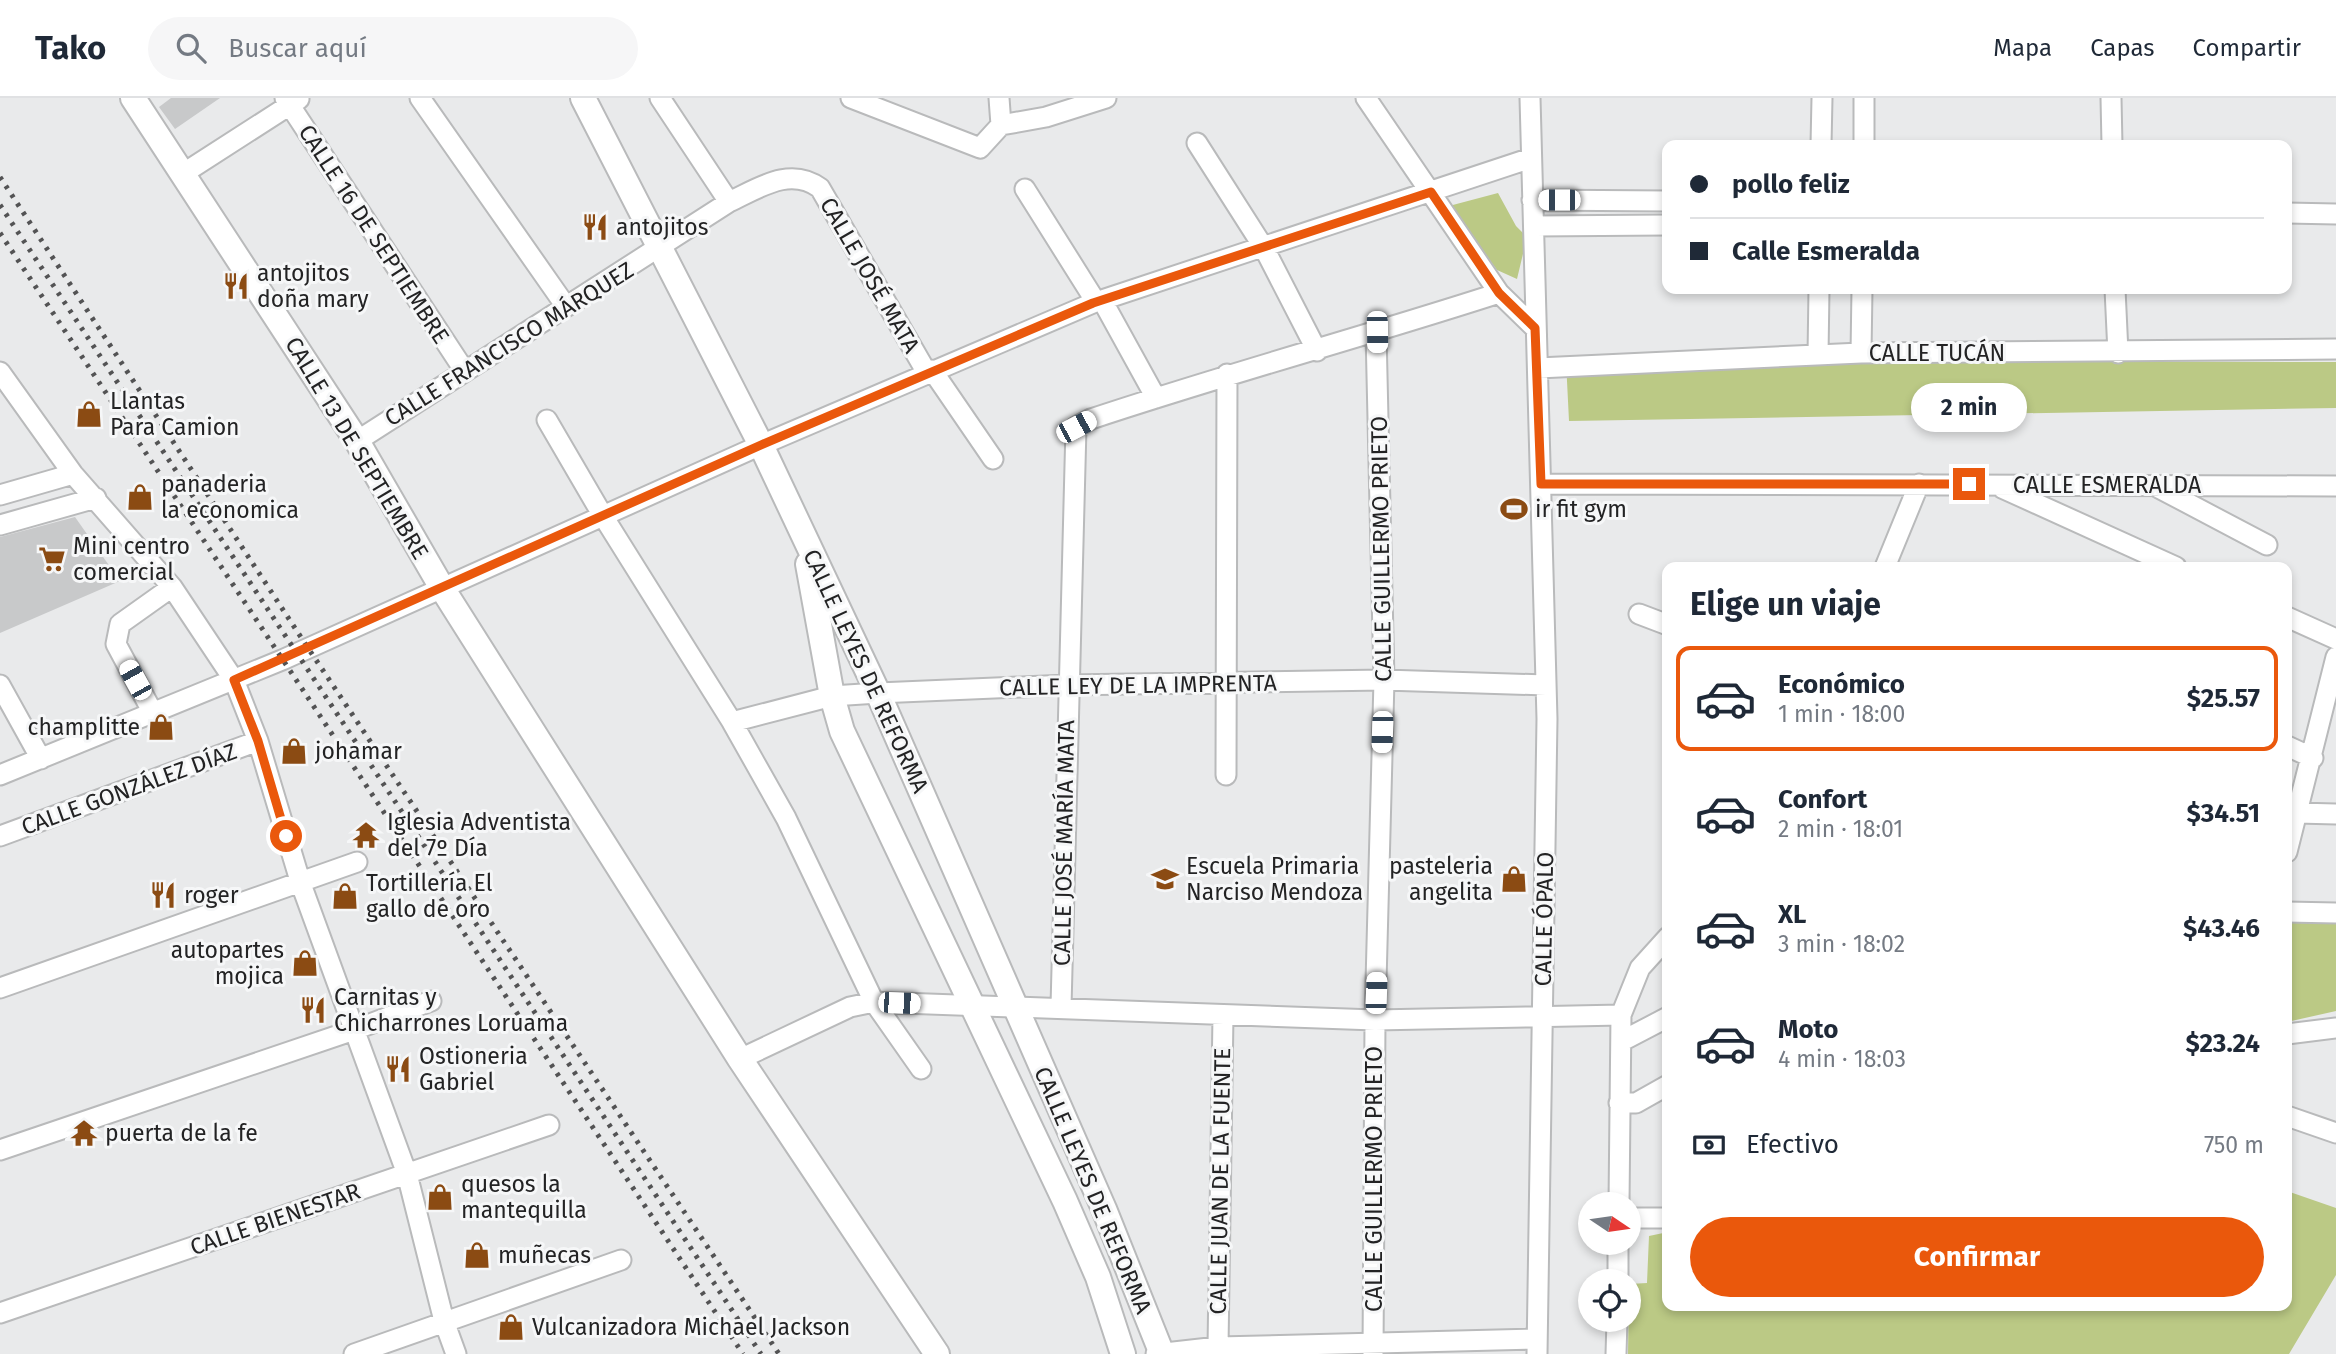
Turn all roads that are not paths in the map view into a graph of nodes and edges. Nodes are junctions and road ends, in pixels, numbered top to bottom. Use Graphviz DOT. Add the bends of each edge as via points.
graph roads {
  1 [pos="133,98"];
  2 [pos="420,98"];
  3 [pos="583,98"];
  4 [pos="660,98"];
  5 [pos="851,98"];
  6 [pos="999,98"];
  7 [pos="1106,98"];
  8 [pos="1366,98"];
  9 [pos="1530,98"];
  10 [pos="1822,98"];
  11 [pos="1864,98"];
  12 [pos="2112,98"];
  13 [pos="291,100"];
  14 [pos="1001,125"];
  15 [pos="1821,140"];
  16 [pos="1864,140"];
  17 [pos="2112,140"];
  18 [pos="1196,143"];
  19 [pos="1531,158"];
  20 [pos="184,173"];
  21 [pos="810,181"];
  22 [pos="1025,189"];
  23 [pos="1431,192"];
  24 [pos="1532,200"];
  25 [pos="1662,201"];
  26 [pos="729,202"];
  27 [pos="2292,213"];
  28 [pos="2336,214"];
  29 [pos="1662,225"];
  30 [pos="1534,226"];
  31 [pos="1264,248"];
  32 [pos="659,250"];
  33 [pos="1499,293"];
  34 [pos="1819,294"];
  35 [pos="1862,294"];
  36 [pos="2115,294"];
  37 [pos="1099,301"];
  38 [pos="565,305"];
  39 [pos="1535,328"];
  40 [pos="1377,332"];
  41 [pos="2336,349"];
  42 [pos="1317,351"];
  43 [pos="1861,353"];
  44 [pos="2118,353"];
  45 [pos="1818,355"];
  46 [pos="1538,368"];
  47 [pos="464,370"];
  48 [pos="0,372"];
  49 [pos="929,372"];
  50 [pos="1227,374"];
  51 [pos="1156,398"];
  52 [pos="547,420"];
  53 [pos="357,441"];
  54 [pos="761,445"];
  55 [pos="993,459"];
  56 [pos="74,474"];
  57 [pos="1541,484"];
  58 [pos="1919,484"];
  59 [pos="1994,484"];
  60 [pos="2152,485"];
  61 [pos="2336,486"];
  62 [pos="0,495"];
  63 [pos="96,498"];
  64 [pos="603,516"];
  65 [pos="0,525"];
  66 [pos="803,532"];
  67 [pos="2267,545"];
  68 [pos="1890,562"];
  69 [pos="2165,562"];
  70 [pos="172,587"];
  71 [pos="442,588"];
  72 [pos="1639,614"];
  73 [pos="2292,619"];
  74 [pos="1662,623"];
  75 [pos="2336,639"];
  76 [pos="2336,657"];
  77 [pos="234,680"];
  78 [pos="1384,680"];
  79 [pos="1227,683"];
  80 [pos="0,685"];
  81 [pos="1067,685"];
  82 [pos="1546,685"];
  83 [pos="2333,688"];
  84 [pos="878,693"];
  85 [pos="832,696"];
  86 [pos="153,713"];
  87 [pos="733,722"];
  88 [pos="258,741"];
  89 [pos="2292,748"];
  90 [pos="2313,758"];
  91 [pos="41,759"];
  92 [pos="0,775"];
  93 [pos="1226,775"];
  94 [pos="2297,813"];
  95 [pos="2336,814"];
  96 [pos="2292,832"];
  97 [pos="0,836"];
  98 [pos="357,862"];
  99 [pos="301,884"];
  100 [pos="2292,912"];
  101 [pos="2336,913"];
  102 [pos="1662,944"];
  103 [pos="0,988"];
  104 [pos="430,1001"];
  105 [pos="874,1002"];
  106 [pos="974,1006"];
  107 [pos="1061,1007"];
  108 [pos="1016,1008"];
  109 [pos="1542,1014"];
  110 [pos="1223,1015"];
  111 [pos="1621,1015"];
  112 [pos="1375,1020"];
  113 [pos="1662,1020"];
  114 [pos="2336,1028"];
  115 [pos="354,1030"];
  116 [pos="2292,1033"];
  117 [pos="1622,1041"];
  118 [pos="740,1059"];
  119 [pos="921,1069"];
  120 [pos="1662,1088"];
  121 [pos="1628,1103"];
  122 [pos="1662,1105"];
  123 [pos="2292,1118"];
  124 [pos="549,1125"];
  125 [pos="2336,1133"];
  126 [pos="0,1150"];
  127 [pos="407,1174"];
  128 [pos="1620,1192"];
  129 [pos="1642,1218"];
  130 [pos="1662,1218"];
  131 [pos="621,1260"];
  132 [pos="0,1313"];
  133 [pos="444,1321"];
  134 [pos="1617,1332"];
  135 [pos="1537,1346"];
  136 [pos="1218,1347"];
  137 [pos="1373,1348"];
  138 [pos="354,1354"];
  139 [pos="456,1354"];
  140 [pos="937,1354"];
  141 [pos="1123,1354"];
  142 [pos="1160,1354"];
  143 [pos="1616,1354"];
  1 -- 20 [label="main road, CALLE 13 DE SEPTIEMBRE"];
  2 -- 38 [label="street"];
  3 -- 32 [label="main road"];
  4 -- 26 [label="street"];
  5 -- 14 [label="street" via="980,148"];
  6 -- 14 [label="street"];
  7 -- 14 [label="street"];
  8 -- 23 [label="street"];
  9 -- 19 [label="street, CALLE ÓPALO"];
  10 -- 15 [label="street"];
  11 -- 16 [label="street"];
  12 -- 17 [label="street"];
  13 -- 20 [label="street"];
  13 -- 47 [label="street, CALLE 16 DE SEPTIEMBRE"];
  18 -- 31 [label="street"];
  19 -- 23 [label="street"];
  19 -- 24 [label="street, CALLE ÓPALO"];
  20 -- 53 [label="main road, CALLE 13 DE SEPTIEMBRE"];
  21 -- 26 [label="street, CALLE FRANCISCO MÁRQUEZ" via="779,179"];
  21 -- 49 [label="street, CALLE JOSÉ MATA" via="820,188"];
  22 -- 37 [label="street"];
  23 -- 31 [label="street"];
  23 -- 33 [label="street"];
  24 -- 25 [label="street"];
  24 -- 30 [label="street, CALLE ÓPALO"];
  26 -- 32 [label="street, CALLE FRANCISCO MÁRQUEZ"];
  27 -- 28 [label="street"];
  29 -- 30 [label="street"];
  30 -- 39 [label="street, CALLE ÓPALO"];
  31 -- 37 [label="street"];
  31 -- 42 [label="street"];
  32 -- 38 [label="street, CALLE FRANCISCO MÁRQUEZ"];
  32 -- 54 [label="main road"];
  33 -- 39 [label="street"];
  33 -- 40 [label="street"];
  34 -- 45 [label="street"];
  35 -- 43 [label="street"];
  36 -- 44 [label="street"];
  37 -- 49 [label="street"];
  37 -- 51 [label="street"];
  38 -- 47 [label="street, CALLE FRANCISCO MÁRQUEZ"];
  39 -- 46 [label="street, CALLE ÓPALO"];
  40 -- 42 [label="street"];
  40 -- 78 [label="street, CALLE GUILLERMO PRIETO"];
  41 -- 44 [label="street, CALLE TUCÁN"];
  42 -- 50 [label="street"];
  43 -- 44 [label="street, CALLE TUCÁN"];
  43 -- 45 [label="street, CALLE TUCÁN"];
  45 -- 46 [label="street, CALLE TUCÁN"];
  46 -- 57 [label="street, CALLE ÓPALO"];
  47 -- 53 [label="street, CALLE FRANCISCO MÁRQUEZ"];
  48 -- 56 [label="street"];
  49 -- 54 [label="street"];
  49 -- 55 [label="street"];
  50 -- 51 [label="street"];
  50 -- 79 [label="street"];
  51 -- 81 [label="street, CALLE JOSÉ MARÍA MATA" via="1076,427"];
  52 -- 64 [label="street"];
  53 -- 71 [label="main road, CALLE 13 DE SEPTIEMBRE"];
  54 -- 64 [label="street"];
  54 -- 66 [label="main road"];
  56 -- 62 [label="street"];
  56 -- 63 [label="street"];
  57 -- 58 [label="street, CALLE ESMERALDA"];
  57 -- 82 [label="street, CALLE ÓPALO"];
  58 -- 59 [label="street, CALLE ESMERALDA"];
  58 -- 68 [label="street"];
  59 -- 60 [label="street, CALLE ESMERALDA"];
  59 -- 69 [label="street"];
  60 -- 61 [label="street, CALLE ESMERALDA"];
  60 -- 67 [label="street"];
  63 -- 65 [label="street"];
  63 -- 70 [label="street"];
  64 -- 71 [label="street"];
  64 -- 87 [label="street"];
  66 -- 84 [label="main road, CALLE LEYES DE REFORMA"];
  66 -- 85 [label="main road, CALLE LEYES DE REFORMA"];
  70 -- 77 [label="street"];
  70 -- 86 [label="street" via="120,624 116,644"];
  71 -- 77 [label="street"];
  71 -- 118 [label="main road, CALLE 13 DE SEPTIEMBRE"];
  72 -- 74 [label="street"];
  73 -- 75 [label="street"];
  76 -- 83 [label="street"];
  77 -- 86 [label="street"];
  77 -- 88 [label="street"];
  78 -- 79 [label="street, CALLE LEY DE LA IMPRENTA"];
  78 -- 82 [label="street, CALLE LEY DE LA IMPRENTA"];
  78 -- 112 [label="street, CALLE GUILLERMO PRIETO"];
  79 -- 81 [label="street, CALLE LEY DE LA IMPRENTA"];
  79 -- 93 [label="street"];
  80 -- 91 [label="street"];
  81 -- 84 [label="street, CALLE LEY DE LA IMPRENTA"];
  81 -- 107 [label="street, CALLE JOSÉ MARÍA MATA"];
  82 -- 109 [label="street, CALLE ÓPALO"];
  83 -- 90 [label="street"];
  84 -- 85 [label="street, CALLE LEY DE LA IMPRENTA"];
  84 -- 108 [label="main road, CALLE LEYES DE REFORMA"];
  85 -- 87 [label="street, CALLE LEY DE LA IMPRENTA"];
  85 -- 106 [label="main road, CALLE LEYES DE REFORMA" via="862,776"];
  86 -- 91 [label="street"];
  87 -- 105 [label="street" via="786,818"];
  88 -- 97 [label="street, CALLE GONZÁLEZ DÍAZ"];
  88 -- 99 [label="street"];
  89 -- 90 [label="street"];
  90 -- 94 [label="street"];
  91 -- 92 [label="street"];
  94 -- 95 [label="street"];
  94 -- 96 [label="street"];
  98 -- 99 [label="street"];
  99 -- 103 [label="street"];
  99 -- 115 [label="street"];
  100 -- 101 [label="street"];
  102 -- 111 [label="street" via="1640,968"];
  104 -- 115 [label="street"];
  105 -- 106 [label="street"];
  105 -- 118 [label="street" via="850,1007"];
  105 -- 119 [label="street"];
  106 -- 108 [label="street"];
  106 -- 141 [label="main road, CALLE LEYES DE REFORMA" via="1087,1251"];
  107 -- 108 [label="street"];
  107 -- 110 [label="street"];
  108 -- 142 [label="main road, CALLE LEYES DE REFORMA"];
  109 -- 111 [label="street"];
  109 -- 112 [label="street"];
  109 -- 135 [label="street, CALLE ÓPALO"];
  110 -- 112 [label="street"];
  110 -- 136 [label="street, CALLE JUAN DE LA FUENTE"];
  111 -- 117 [label="street"];
  112 -- 137 [label="street, CALLE GUILLERMO PRIETO"];
  113 -- 117 [label="street"];
  114 -- 116 [label="street"];
  115 -- 126 [label="street"];
  115 -- 127 [label="street"];
  117 -- 121 [label="street"];
  118 -- 140 [label="main road, CALLE 13 DE SEPTIEMBRE"];
  120 -- 121 [label="street"];
  121 -- 122 [label="street"];
  121 -- 128 [label="street"];
  123 -- 125 [label="street"];
  124 -- 127 [label="street, CALLE BIENESTAR"];
  127 -- 132 [label="street, CALLE BIENESTAR"];
  127 -- 133 [label="street"];
  129 -- 130 [label="street"];
  131 -- 133 [label="street"];
  133 -- 138 [label="street"];
  133 -- 139 [label="street"];
  134 -- 143 [label="street"];
  135 -- 137 [label="street"];
  136 -- 137 [label="street"];
  136 -- 142 [label="street"];
}
